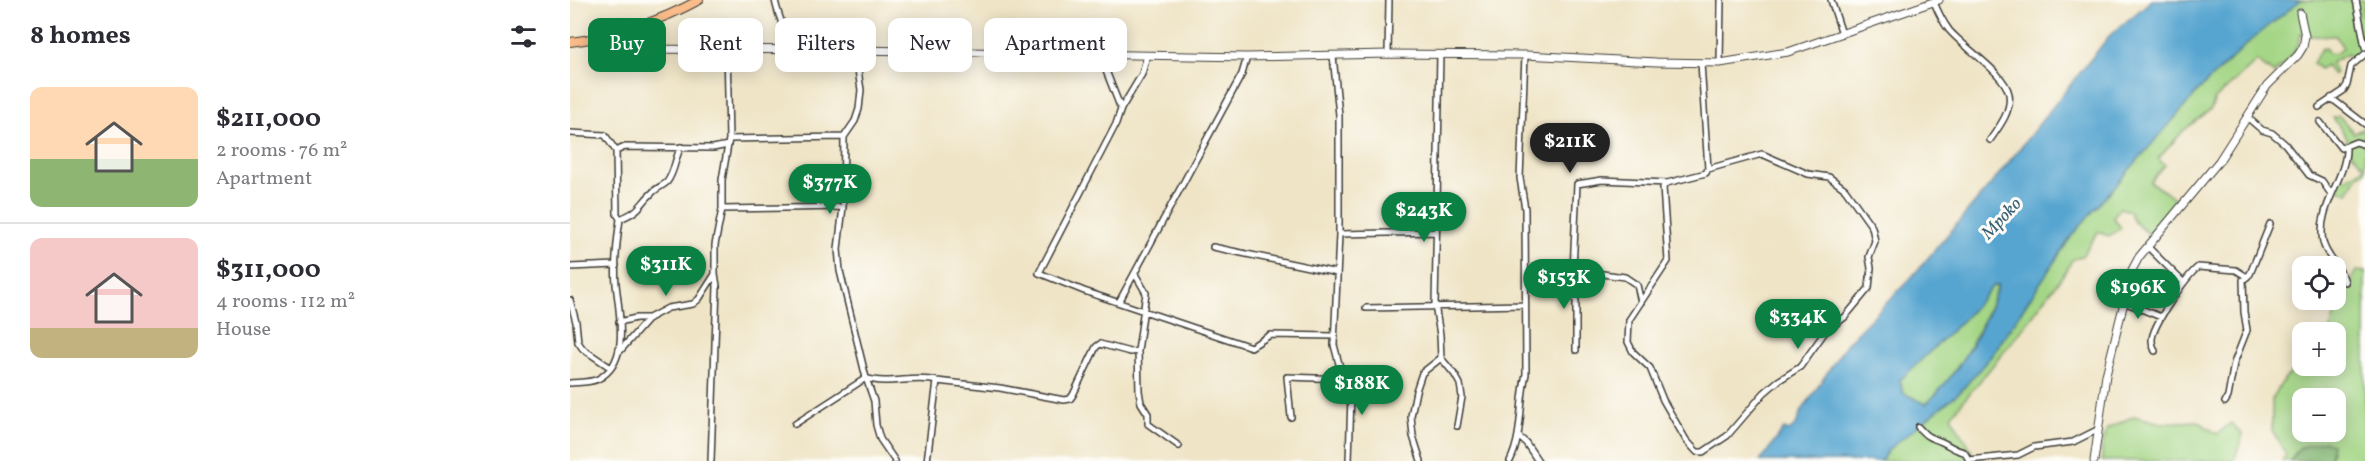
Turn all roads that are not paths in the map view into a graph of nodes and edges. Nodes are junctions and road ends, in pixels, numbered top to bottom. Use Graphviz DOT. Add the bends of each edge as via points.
graph roads {
  1 [pos="699,0"];
  2 [pos="775,0"];
  3 [pos="1389,0"];
  4 [pos="1721,0"];
  5 [pos="1832,0"];
  6 [pos="2356,0"];
  7 [pos="1936,1"];
  8 [pos="2300,13"];
  9 [pos="659,18"];
  10 [pos="779,18"];
  11 [pos="1842,34"];
  12 [pos="588,39"];
  13 [pos="570,42"];
  14 [pos="2365,47"];
  15 [pos="876,50"];
  16 [pos="984,52"];
  17 [pos="1127,54"];
  18 [pos="1388,54"];
  19 [pos="1440,54"];
  20 [pos="2365,54"];
  21 [pos="1147,55"];
  22 [pos="1525,55"];
  23 [pos="1333,56"];
  24 [pos="1247,57"];
  25 [pos="1701,63"];
  26 [pos="1720,63"];
  27 [pos="727,72"];
  28 [pos="858,72"];
  29 [pos="1106,72"];
  30 [pos="2331,98"];
  31 [pos="2319,107"];
  32 [pos="1121,110"];
  33 [pos="2247,117"];
  34 [pos="2320,122"];
  35 [pos="2365,124"];
  36 [pos="570,133"];
  37 [pos="844,137"];
  38 [pos="1990,140"];
  39 [pos="728,142"];
  40 [pos="2365,145"];
  41 [pos="681,147"];
  42 [pos="2346,148"];
  43 [pos="616,151"];
  44 [pos="1708,169"];
  45 [pos="1667,183"];
  46 [pos="2331,194"];
  47 [pos="843,207"];
  48 [pos="722,209"];
  49 [pos="620,219"];
  50 [pos="2270,224"];
  51 [pos="1436,232"];
  52 [pos="1339,234"];
  53 [pos="1213,247"];
  54 [pos="2148,247"];
  55 [pos="2331,256"];
  56 [pos="616,265"];
  57 [pos="570,267"];
  58 [pos="1573,270"];
  59 [pos="1337,273"];
  60 [pos="715,274"];
  61 [pos="1135,274"];
  62 [pos="2247,277"];
  63 [pos="2183,282"];
  64 [pos="570,300"];
  65 [pos="1119,302"];
  66 [pos="1641,302"];
  67 [pos="2124,302"];
  68 [pos="1435,305"];
  69 [pos="1525,305"];
  70 [pos="1366,308"];
  71 [pos="1144,310"];
  72 [pos="2161,317"];
  73 [pos="649,318"];
  74 [pos="619,321"];
  75 [pos="1335,336"];
  76 [pos="1576,350"];
  77 [pos="620,351"];
  78 [pos="1137,351"];
  79 [pos="2155,351"];
  80 [pos="1441,358"];
  81 [pos="611,368"];
  82 [pos="866,378"];
  83 [pos="1343,379"];
  84 [pos="938,381"];
  85 [pos="570,383"];
  86 [pos="2224,402"];
  87 [pos="1291,417"];
  88 [pos="795,424"];
  89 [pos="1457,426"];
  90 [pos="1918,427"];
  91 [pos="2097,430"];
  92 [pos="1518,436"];
  93 [pos="1179,446"];
  94 [pos="711,461"];
  95 [pos="895,461"];
  96 [pos="927,461"];
  97 [pos="1349,461"];
  98 [pos="1421,461"];
  99 [pos="1510,461"];
  100 [pos="1538,461"];
  101 [pos="2094,461"];
  1 -- 9 [label="main road"];
  2 -- 10 [label="street"];
  3 -- 18 [label="street"];
  4 -- 26 [label="street"];
  5 -- 11 [label="street"];
  6 -- 14 [label="street"];
  7 -- 11 [label="street"];
  7 -- 38 [label="street" via="1950,31 1997,73 2009,93 2003,122"];
  8 -- 33 [label="street" via="2303,47 2267,87"];
  11 -- 26 [label="street" via="1788,52"];
  12 -- 13 [label="main road"];
  15 -- 16 [label="street"];
  17 -- 21 [label="street"];
  18 -- 19 [label="street"];
  18 -- 23 [label="street"];
  19 -- 22 [label="street"];
  19 -- 51 [label="street"];
  20 -- 30 [label="street" via="2351,66 2343,91"];
  21 -- 24 [label="street"];
  21 -- 32 [label="street" via="1142,74"];
  22 -- 25 [label="street"];
  22 -- 69 [label="street" via="1520,178 1525,209"];
  23 -- 24 [label="street"];
  23 -- 52 [label="street" via="1339,115"];
  24 -- 61 [label="street" via="1242,74"];
  25 -- 26 [label="street"];
  25 -- 44 [label="street"];
  27 -- 39 [label="street"];
  28 -- 37 [label="street" via="859,109"];
  29 -- 32 [label="street"];
  30 -- 31 [label="street"];
  30 -- 35 [label="street"];
  32 -- 65 [label="street" via="1039,269 1041,275"];
  33 -- 46 [label="street" via="2285,144 2309,175 2322,181"];
  33 -- 54 [label="street" via="2219,160"];
  34 -- 42 [label="street" via="2341,148"];
  36 -- 43 [label="street" via="605,135"];
  37 -- 39 [label="street"];
  37 -- 47 [label="street"];
  39 -- 41 [label="street" via="713,148"];
  39 -- 48 [label="street"];
  40 -- 42 [label="street" via="2356,142"];
  41 -- 43 [label="street" via="625,147"];
  41 -- 49 [label="street" via="667,182 651,193 642,207"];
  42 -- 46 [label="street" via="2346,159"];
  43 -- 49 [label="street"];
  44 -- 45 [label="street" via="1706,173"];
  44 -- 66 [label="street" via="1762,154 1808,174 1836,180 1875,236 1869,257 1869,288 1845,317 1818,339 1800,367 1764,393 1727,436 1703,452 1697,452 1686,440 1650,368 1628,342 1629,320"];
  45 -- 58 [label="street" via="1602,180 1577,184"];
  45 -- 66 [label="street" via="1662,194 1668,261"];
  46 -- 55 [label="street" via="2323,224 2323,241"];
  47 -- 48 [label="street"];
  47 -- 82 [label="street" via="838,249 840,271"];
  48 -- 60 [label="street" via="715,245"];
  49 -- 56 [label="street"];
  50 -- 62 [label="street"];
  51 -- 52 [label="street"];
  51 -- 68 [label="street"];
  52 -- 59 [label="street"];
  53 -- 59 [label="street"];
  54 -- 63 [label="street"];
  54 -- 67 [label="street" via="2132,270"];
  56 -- 57 [label="street"];
  56 -- 74 [label="street"];
  58 -- 66 [label="street" via="1624,277 1637,285"];
  58 -- 76 [label="street"];
  59 -- 75 [label="street"];
  60 -- 73 [label="street" via="693,304 668,308"];
  60 -- 94 [label="street"];
  61 -- 65 [label="street"];
  61 -- 71 [label="street" via="1146,293"];
  62 -- 63 [label="street" via="2235,270 2202,266"];
  62 -- 86 [label="street" via="2242,286 2247,330"];
  63 -- 72 [label="street"];
  64 -- 81 [label="street" via="578,342"];
  65 -- 71 [label="street"];
  67 -- 72 [label="street"];
  67 -- 91 [label="street"];
  68 -- 69 [label="street"];
  68 -- 70 [label="street"];
  68 -- 80 [label="street"];
  69 -- 92 [label="street" via="1526,374"];
  71 -- 75 [label="street" via="1251,347 1270,335"];
  71 -- 78 [label="street"];
  72 -- 79 [label="street" via="2152,341"];
  73 -- 74 [label="street"];
  73 -- 77 [label="street"];
  74 -- 77 [label="street"];
  75 -- 83 [label="street"];
  77 -- 81 [label="street"];
  78 -- 84 [label="street" via="1100,344 1073,395 1064,400"];
  78 -- 93 [label="street" via="1139,392 1148,424"];
  80 -- 89 [label="street" via="1460,384"];
  80 -- 98 [label="street" via="1422,373 1411,416"];
  81 -- 85 [label="street" via="598,379"];
  82 -- 84 [label="street"];
  82 -- 88 [label="street"];
  82 -- 95 [label="street" via="880,439"];
  83 -- 87 [label="street" via="1287,377"];
  83 -- 97 [label="street" via="1351,395"];
  84 -- 96 [label="street"];
  90 -- 91 [label="street" via="1929,439 1964,452 1969,460 2018,455 2034,447 2073,442"];
  91 -- 101 [label="street"];
  92 -- 99 [label="street"];
  92 -- 100 [label="street"];
}
